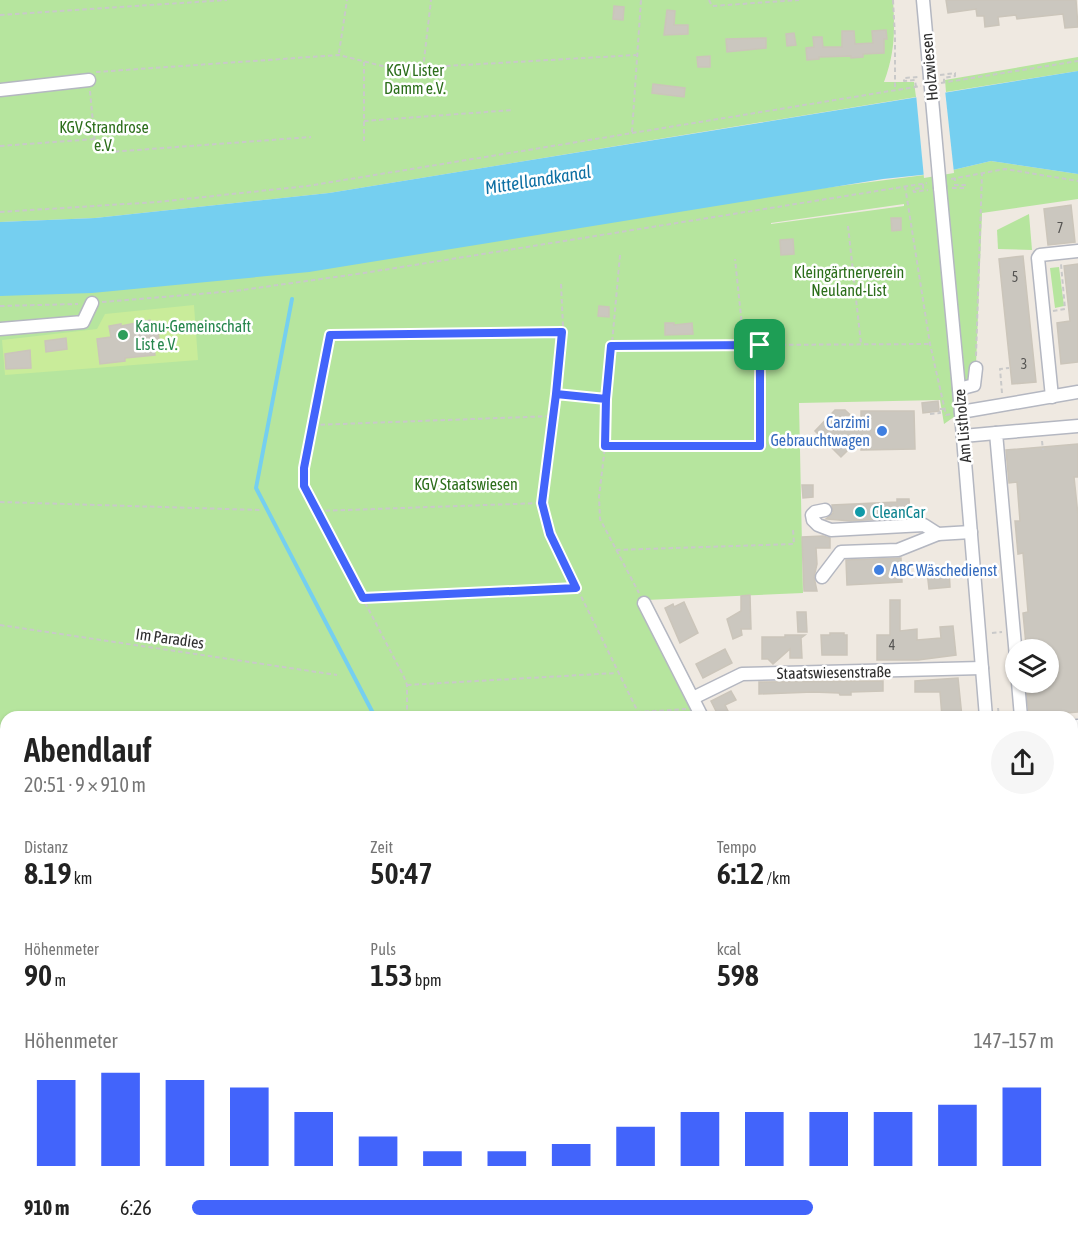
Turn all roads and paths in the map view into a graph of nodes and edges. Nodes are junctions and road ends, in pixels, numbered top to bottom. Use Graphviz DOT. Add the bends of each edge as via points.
graph roads {
  1 [pos="227,0"];
  2 [pos="347,0"];
  3 [pos="431,0"];
  4 [pos="641,0"];
  5 [pos="709,0"];
  6 [pos="799,0"];
  7 [pos="893,0"];
  8 [pos="922,0"];
  9 [pos="0,15"];
  10 [pos="339,55"];
  11 [pos="636,56"];
  12 [pos="1078,61"];
  13 [pos="364,62"];
  14 [pos="423,69"];
  15 [pos="943,75"];
  16 [pos="915,77"];
  17 [pos="89,80"];
  18 [pos="930,82"];
  19 [pos="944,83"];
  20 [pos="916,87"];
  21 [pos="895,89"];
  22 [pos="0,90"];
  23 [pos="513,110"];
  24 [pos="364,121"];
  25 [pos="632,133"];
  26 [pos="935,135"];
  27 [pos="311,137"];
  28 [pos="95,139"];
  29 [pos="364,141"];
  30 [pos="0,146"];
  31 [pos="982,173"];
  32 [pos="955,178"];
  33 [pos="1078,181"];
  34 [pos="939,183"];
  35 [pos="923,184"];
  36 [pos="905,186"];
  37 [pos="953,188"];
  38 [pos="925,191"];
  39 [pos="0,212"];
  40 [pos="848,226"];
  41 [pos="1078,251"];
  42 [pos="620,255"];
  43 [pos="735,259"];
  44 [pos="1058,264"];
  45 [pos="561,284"];
  46 [pos="92,303"];
  47 [pos="0,306"];
  48 [pos="1053,311"];
  49 [pos="0,329"];
  50 [pos="562,332"];
  51 [pos="861,344"];
  52 [pos="930,344"];
  53 [pos="744,345"];
  54 [pos="760,345"];
  55 [pos="611,346"];
  56 [pos="976,368"];
  57 [pos="1009,368"];
  58 [pos="959,389"];
  59 [pos="1078,392"];
  60 [pos="556,394"];
  61 [pos="1052,397"];
  62 [pos="1003,398"];
  63 [pos="606,399"];
  64 [pos="945,409"];
  65 [pos="956,413"];
  66 [pos="553,416"];
  67 [pos="930,418"];
  68 [pos="313,424"];
  69 [pos="1078,426"];
  70 [pos="996,433"];
  71 [pos="963,436"];
  72 [pos="605,446"];
  73 [pos="760,446"];
  74 [pos="793,446"];
  75 [pos="0,502"];
  76 [pos="542,503"];
  77 [pos="260,510"];
  78 [pos="825,510"];
  79 [pos="318,511"];
  80 [pos="794,530"];
  81 [pos="971,532"];
  82 [pos="938,534"];
  83 [pos="616,550"];
  84 [pos="822,577"];
  85 [pos="576,588"];
  86 [pos="363,598"];
  87 [pos="644,603"];
  88 [pos="0,625"];
  89 [pos="1014,639"];
  90 [pos="982,668"];
  91 [pos="618,673"];
  92 [pos="337,675"];
  93 [pos="407,685"];
  94 [pos="1019,693"];
  95 [pos="698,707"];
  96 [pos="407,711"];
  97 [pos="637,711"];
  98 [pos="655,711"];
  99 [pos="986,711"];
  100 [pos="1020,711"];
  1 -- 9 [label="path"];
  2 -- 10 [label="path"];
  3 -- 14 [label="path"];
  4 -- 11 [label="path"];
  5 -- 6 [label="path" via="712,6"];
  7 -- 21 [label="path"];
  8 -- 18 [label="street, Holzwiesen"];
  10 -- 13 [label="path"];
  10 -- 17 [label="path" via="88,72"];
  11 -- 14 [label="path"];
  11 -- 25 [label="path"];
  12 -- 19 [label="path"];
  13 -- 14 [label="path" via="394,69"];
  13 -- 24 [label="path"];
  15 -- 19 [label="path" via="955,73 944,78"];
  16 -- 20 [label="path" via="904,81 915,80"];
  17 -- 22 [label="street"];
  17 -- 28 [label="path"];
  18 -- 19 [label="path"];
  18 -- 20 [label="path"];
  18 -- 26 [label="street, Holzwiesen, bridge"];
  20 -- 21 [label="path"];
  21 -- 25 [label="path"];
  23 -- 24 [label="path"];
  24 -- 29 [label="path"];
  25 -- 39 [label="path" via="307,186 157,202"];
  26 -- 34 [label="street, Am Listholze, bridge"];
  27 -- 28 [label="path" via="110,152 95,144"];
  28 -- 30 [label="path"];
  31 -- 32 [label="path"];
  31 -- 33 [label="path" via="1005,169"];
  31 -- 56 [label="path"];
  32 -- 34 [label="path"];
  32 -- 37 [label="path" via="955,185 965,188"];
  34 -- 35 [label="path"];
  34 -- 58 [label="street, Am Listholze"];
  35 -- 36 [label="path"];
  35 -- 38 [label="path" via="914,192"];
  36 -- 46 [label="path" via="364,273 235,291"];
  36 -- 52 [label="path"];
  40 -- 51 [label="path"];
  41 -- 61 [label="street" via="1038,258"];
  42 -- 55 [label="path"];
  43 -- 53 [label="path"];
  44 -- 48 [label="path" via="1065,309"];
  45 -- 50 [label="path"];
  46 -- 47 [label="path"];
  46 -- 49 [label="street" via="82,322"];
  50 -- 60 [label="path"];
  50 -- 68 [label="path" via="330,335"];
  51 -- 52 [label="path"];
  51 -- 54 [label="path"];
  52 -- 64 [label="path"];
  53 -- 54 [label="path"];
  53 -- 55 [label="path"];
  54 -- 73 [label="path"];
  55 -- 63 [label="path"];
  56 -- 58 [label="street" via="974,385"];
  57 -- 62 [label="path" via="1000,369"];
  58 -- 65 [label="street, Am Listholze"];
  59 -- 61 [label="street"];
  60 -- 63 [label="path"];
  60 -- 66 [label="path"];
  61 -- 65 [label="street"];
  63 -- 72 [label="path"];
  64 -- 65 [label="path" via="946,415"];
  64 -- 67 [label="path" via="930,413"];
  65 -- 71 [label="street, Am Listholze"];
  66 -- 68 [label="path"];
  66 -- 76 [label="path"];
  68 -- 79 [label="path" via="304,486"];
  69 -- 70 [label="street"];
  70 -- 71 [label="street"];
  70 -- 89 [label="street"];
  71 -- 81 [label="street, Am Listholze"];
  72 -- 73 [label="path"];
  72 -- 83 [label="path" via="600,519"];
  73 -- 74 [label="path"];
  75 -- 77 [label="path"];
  76 -- 79 [label="path"];
  76 -- 85 [label="path" via="550,534"];
  78 -- 82 [label="street" via="814,512 813,520 831,530 924,525"];
  79 -- 86 [label="path"];
  80 -- 83 [label="path" via="794,544"];
  81 -- 82 [label="street"];
  81 -- 90 [label="street, Am Listholze"];
  82 -- 84 [label="street" via="898,549 841,552"];
  83 -- 87 [label="path"];
  85 -- 86 [label="path"];
  85 -- 91 [label="path"];
  86 -- 93 [label="path"];
  87 -- 95 [label="street"];
  88 -- 92 [label="path, Im Paradies"];
  90 -- 95 [label="street, Staatswiesenstraße" via="742,674"];
  90 -- 99 [label="street, Am Listholze"];
  91 -- 93 [label="path"];
  91 -- 97 [label="path"];
  93 -- 96 [label="path"];
  94 -- 100 [label="street"];
  95 -- 98 [label="path"];
}
